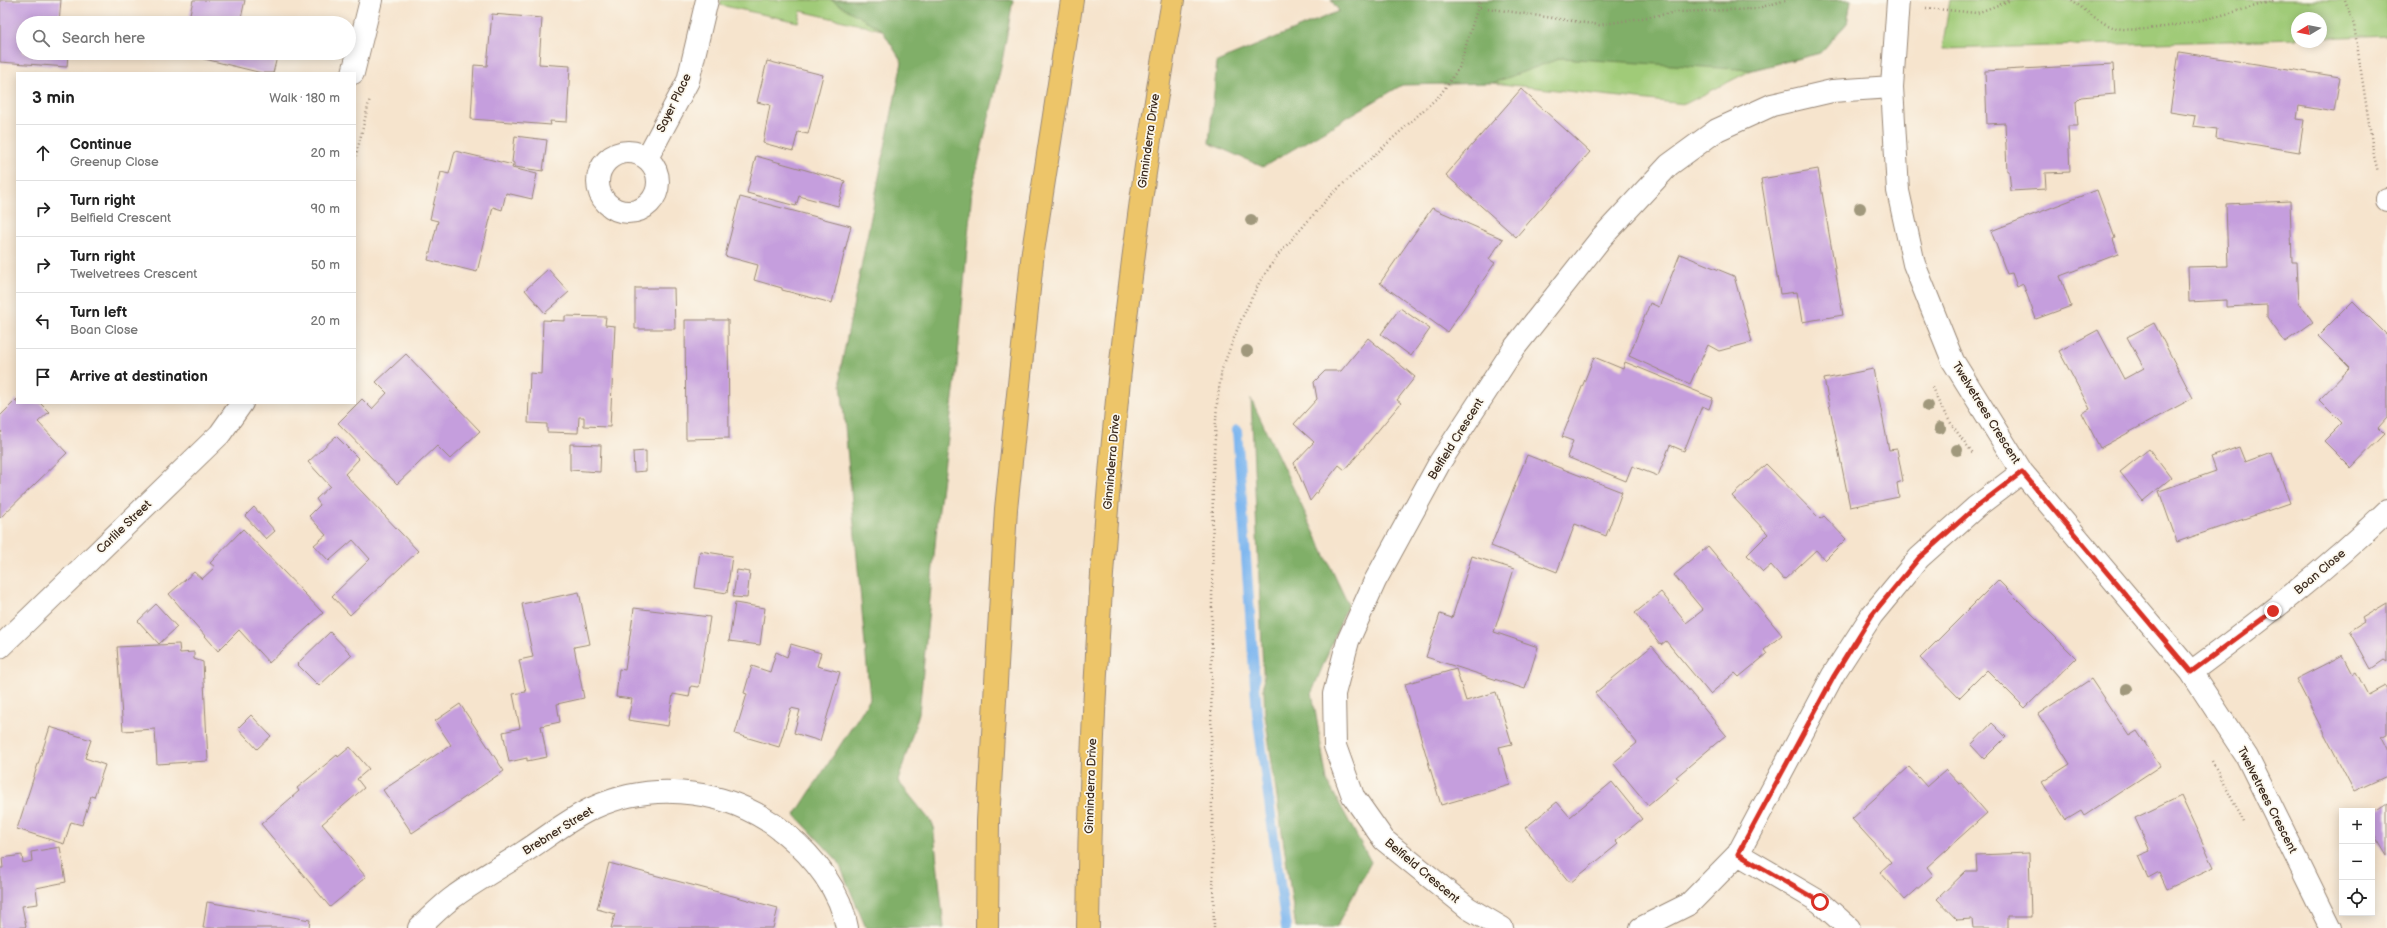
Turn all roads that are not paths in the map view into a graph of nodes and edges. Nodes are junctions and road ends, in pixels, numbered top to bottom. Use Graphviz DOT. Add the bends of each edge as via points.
graph roads {
  1 [pos="370,0"];
  2 [pos="707,0"];
  3 [pos="1072,0"];
  4 [pos="1173,0"];
  5 [pos="1898,0"];
  6 [pos="353,72"];
  7 [pos="1892,87"];
  8 [pos="647,158"];
  9 [pos="241,404"];
  10 [pos="2022,472"];
  11 [pos="2387,511"];
  12 [pos="1,645"];
  13 [pos="2191,672"];
  14 [pos="1738,854"];
  15 [pos="419,928"];
  16 [pos="847,928"];
  17 [pos="987,928"];
  18 [pos="1088,928"];
  19 [pos="1502,928"];
  20 [pos="1641,928"];
  21 [pos="1849,928"];
  22 [pos="2332,928"];
  1 -- 6 [label="street"];
  2 -- 8 [label="street, Sayer Place" via="688,81"];
  3 -- 17 [label="main road" via="1033,251 1006,509 988,821"];
  4 -- 18 [label="main road, Ginninderra Drive" via="1154,104 1129,291 1108,500 1096,682"];
  5 -- 7 [label="street, Twelvetrees Crescent"];
  7 -- 10 [label="street, Twelvetrees Crescent" via="1898,192 1914,264 1953,361"];
  7 -- 19 [label="street, Belfield Crescent" via="1832,91 1772,105 1717,130 1669,165 1602,238 1515,347 1440,462 1375,581 1348,641 1334,694 1335,746 1352,796 1384,840 1468,908"];
  9 -- 12 [label="street, Carlile Street" via="220,434"];
  10 -- 13 [label="street, Twelvetrees Crescent"];
  10 -- 14 [label="street" via="1976,507 1919,558 1872,615 1834,676"];
  11 -- 13 [label="street, Boan Close" via="2316,576"];
  13 -- 22 [label="street, Twelvetrees Crescent" via="2247,757"];
  14 -- 20 [label="street" via="1689,904"];
  14 -- 21 [label="street" via="1820,902"];
  15 -- 16 [label="street, Brebner Street" via="455,896 593,808 642,793 668,791 719,797 766,818 806,851 835,894"];
}
